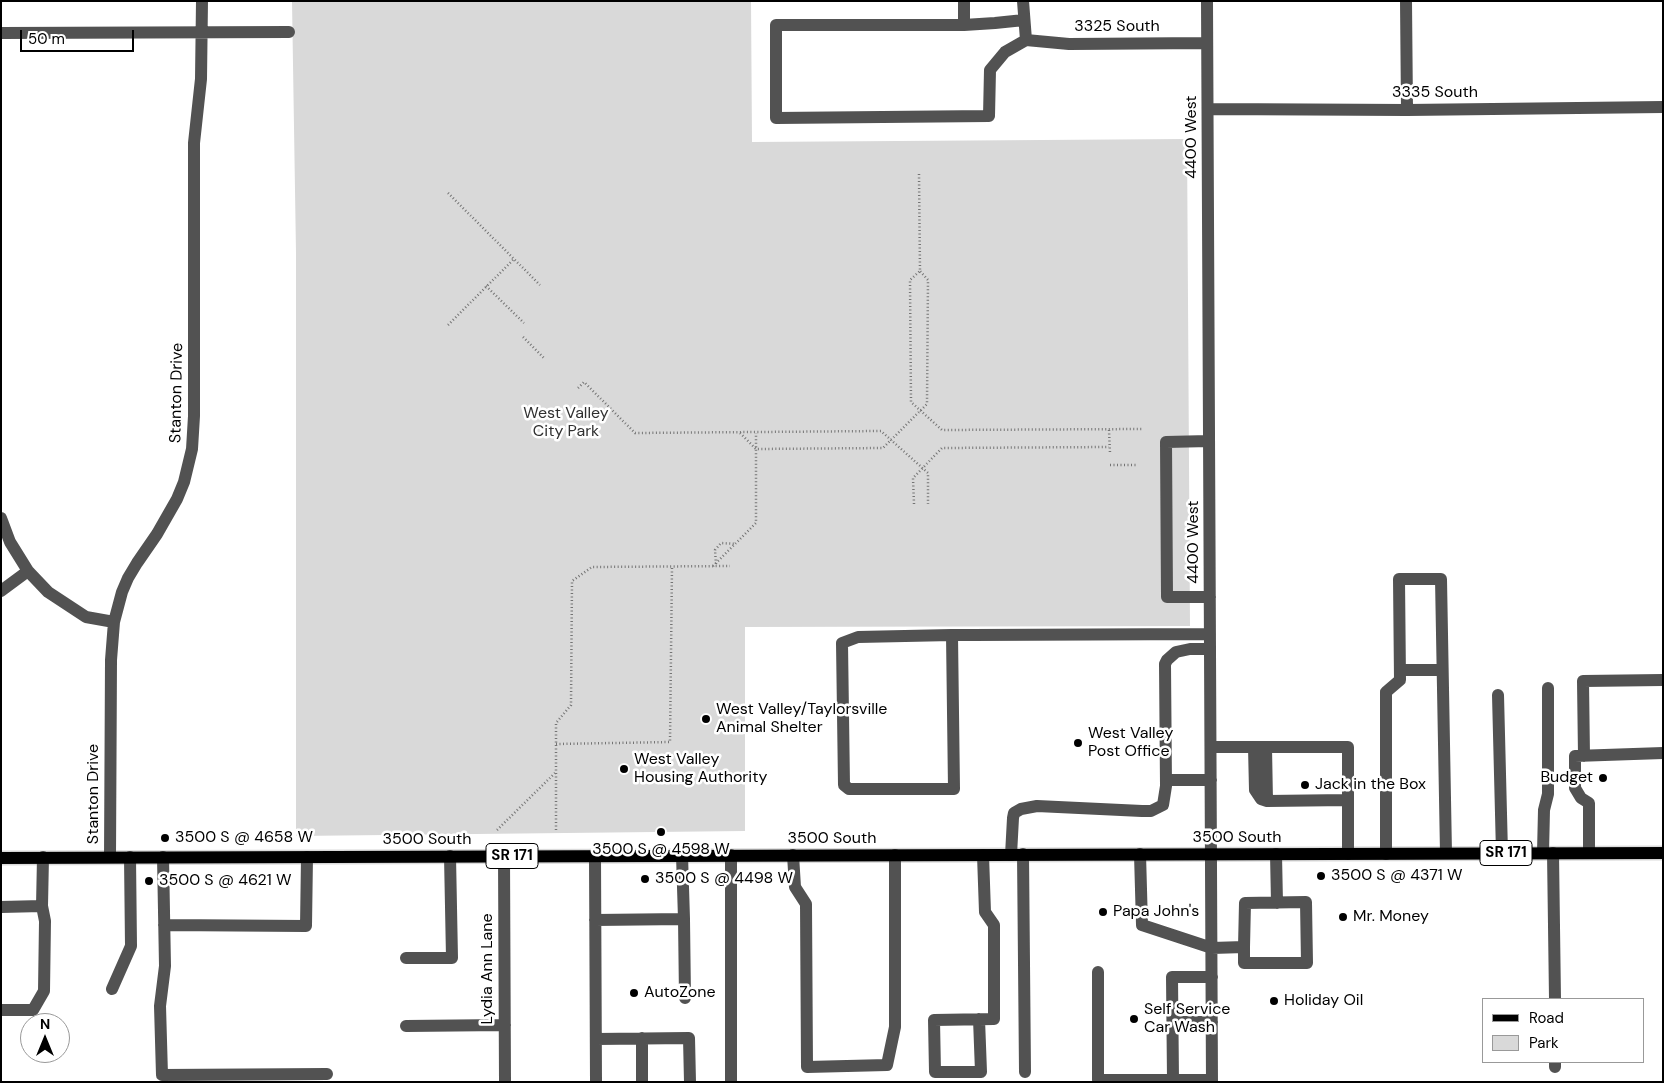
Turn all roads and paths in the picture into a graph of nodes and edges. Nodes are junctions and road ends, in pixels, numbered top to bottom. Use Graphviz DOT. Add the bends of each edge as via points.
graph roads {
  1 [pos="202,1"];
  2 [pos="964,1"];
  3 [pos="1023,1"];
  4 [pos="1207,1"];
  5 [pos="1406,1"];
  6 [pos="1024,20"];
  7 [pos="964,25"];
  8 [pos="202,32"];
  9 [pos="289,32"];
  10 [pos="1,33"];
  11 [pos="1026,40"];
  12 [pos="1207,43"];
  13 [pos="1663,107"];
  14 [pos="1208,109"];
  15 [pos="1406,110"];
  16 [pos="919,174"];
  17 [pos="448,193"];
  18 [pos="514,258"];
  19 [pos="920,271"];
  20 [pos="540,285"];
  21 [pos="486,286"];
  22 [pos="524,323"];
  23 [pos="448,325"];
  24 [pos="523,337"];
  25 [pos="544,358"];
  26 [pos="578,388"];
  27 [pos="920,411"];
  28 [pos="1142,429"];
  29 [pos="1109,430"];
  30 [pos="740,433"];
  31 [pos="756,433"];
  32 [pos="891,440"];
  33 [pos="1209,441"];
  34 [pos="1109,447"];
  35 [pos="756,448"];
  36 [pos="1110,453"];
  37 [pos="1110,465"];
  38 [pos="1136,465"];
  39 [pos="922,468"];
  40 [pos="914,504"];
  41 [pos="928,504"];
  42 [pos="1,518"];
  43 [pos="736,544"];
  44 [pos="714,565"];
  45 [pos="672,566"];
  46 [pos="730,566"];
  47 [pos="28,571"];
  48 [pos="1,592"];
  49 [pos="1210,597"];
  50 [pos="114,622"];
  51 [pos="1210,634"];
  52 [pos="952,635"];
  53 [pos="1210,649"];
  54 [pos="1400,670"];
  55 [pos="1442,670"];
  56 [pos="1663,680"];
  57 [pos="1548,688"];
  58 [pos="1498,695"];
  59 [pos="556,744"];
  60 [pos="1211,747"];
  61 [pos="1260,747"];
  62 [pos="1663,753"];
  63 [pos="1584,756"];
  64 [pos="556,772"];
  65 [pos="1166,780"];
  66 [pos="1212,780"];
  67 [pos="1348,800"];
  68 [pos="497,830"];
  69 [pos="556,830"];
  70 [pos="1446,853"];
  71 [pos="1502,853"];
  72 [pos="1548,853"];
  73 [pos="1589,853"];
  74 [pos="1663,853"];
  75 [pos="1017,854"];
  76 [pos="1140,854"];
  77 [pos="1212,854"];
  78 [pos="1276,854"];
  79 [pos="1348,854"];
  80 [pos="1386,854"];
  81 [pos="682,855"];
  82 [pos="731,855"];
  83 [pos="794,855"];
  84 [pos="895,855"];
  85 [pos="983,855"];
  86 [pos="450,856"];
  87 [pos="504,856"];
  88 [pos="595,856"];
  89 [pos="110,857"];
  90 [pos="130,857"];
  91 [pos="164,857"];
  92 [pos="307,857"];
  93 [pos="1,858"];
  94 [pos="43,858"];
  95 [pos="1277,903"];
  96 [pos="42,906"];
  97 [pos="1,907"];
  98 [pos="684,919"];
  99 [pos="595,920"];
  100 [pos="164,925"];
  101 [pos="1244,947"];
  102 [pos="1212,948"];
  103 [pos="406,958"];
  104 [pos="1098,972"];
  105 [pos="1212,977"];
  106 [pos="112,989"];
  107 [pos="685,998"];
  108 [pos="1555,998"];
  109 [pos="1,1010"];
  110 [pos="979,1019"];
  111 [pos="1173,1022"];
  112 [pos="1212,1022"];
  113 [pos="505,1025"];
  114 [pos="406,1026"];
  115 [pos="642,1038"];
  116 [pos="596,1039"];
  117 [pos="1026,1072"];
  118 [pos="327,1074"];
  119 [pos="1173,1080"];
  120 [pos="1212,1081"];
  121 [pos="505,1082"];
  122 [pos="596,1082"];
  123 [pos="642,1082"];
  124 [pos="690,1082"];
  125 [pos="731,1082"];
  1 -- 8 [label="street, Stanton Drive"];
  2 -- 7 [label="street"];
  3 -- 6 [label="street"];
  4 -- 12 [label="street, 4400 West"];
  5 -- 15 [label="street"];
  6 -- 7 [label="street"];
  6 -- 11 [label="street"];
  7 -- 11 [label="street" via="776,25 776,118 989,116 990,70 1005,52"];
  8 -- 9 [label="street"];
  8 -- 10 [label="street"];
  8 -- 50 [label="street, Stanton Drive" via="194,154 192,449 177,499 128,578"];
  11 -- 12 [label="street, 3325 South" via="1069,44"];
  12 -- 14 [label="street, 4400 West"];
  13 -- 15 [label="street, 3335 South"];
  14 -- 15 [label="street, 3335 South"];
  14 -- 33 [label="street, 4400 West"];
  16 -- 19 [label="path"];
  17 -- 18 [label="path"];
  18 -- 20 [label="path"];
  18 -- 21 [label="path"];
  19 -- 27 [label="path" via="928,280 927,404"];
  19 -- 27 [label="path" via="910,280 910,308 911,402"];
  21 -- 22 [label="path"];
  21 -- 23 [label="path"];
  24 -- 25 [label="path"];
  26 -- 30 [label="path" via="584,382 635,433"];
  27 -- 29 [label="path" via="942,430"];
  27 -- 32 [label="path"];
  28 -- 29 [label="path"];
  29 -- 34 [label="path"];
  30 -- 31 [label="path"];
  30 -- 35 [label="path"];
  31 -- 32 [label="path" via="881,431"];
  31 -- 35 [label="path"];
  32 -- 35 [label="path" via="884,448"];
  32 -- 39 [label="path"];
  33 -- 49 [label="street, 4400 West"];
  33 -- 49 [label="street" via="1166,442 1166,451 1167,597"];
  34 -- 36 [label="path"];
  34 -- 39 [label="path" via="942,448"];
  35 -- 43 [label="path" via="756,523"];
  37 -- 38 [label="path"];
  39 -- 40 [label="path" via="913,478"];
  39 -- 41 [label="path" via="928,473"];
  42 -- 47 [label="street" via="10,542"];
  43 -- 44 [label="path"];
  43 -- 44 [label="path" via="721,543 715,550"];
  44 -- 45 [label="path"];
  44 -- 46 [label="path"];
  45 -- 59 [label="path" via="592,566 572,581 571,705 556,723"];
  45 -- 59 [label="path" via="670,742"];
  47 -- 48 [label="street"];
  47 -- 50 [label="street" via="48,592 86,617"];
  49 -- 51 [label="street, 4400 West"];
  50 -- 89 [label="street, Stanton Drive"];
  51 -- 52 [label="street"];
  51 -- 53 [label="street, 4400 West"];
  52 -- 52 [label="street" via="858,636 842,643 844,785 849,789 954,790"];
  53 -- 60 [label="street, 4400 West"];
  53 -- 65 [label="street" via="1182,650 1167,660"];
  54 -- 55 [label="street"];
  54 -- 55 [label="street" via="1399,579 1441,579"];
  54 -- 80 [label="street" via="1400,680 1386,692"];
  55 -- 70 [label="street"];
  56 -- 63 [label="street" via="1583,681"];
  57 -- 72 [label="street" via="1548,794 1544,810"];
  58 -- 71 [label="street"];
  59 -- 64 [label="path"];
  60 -- 61 [label="street"];
  60 -- 66 [label="street, 4400 West"];
  61 -- 67 [label="street" via="1267,801"];
  61 -- 67 [label="street" via="1348,747"];
  62 -- 63 [label="street"];
  63 -- 73 [label="street" via="1575,756 1575,788 1581,798 1590,803"];
  64 -- 68 [label="path"];
  64 -- 69 [label="path"];
  65 -- 66 [label="street"];
  65 -- 75 [label="street" via="1163,805 1151,811 1037,806 1021,809 1014,813 1013,818"];
  66 -- 77 [label="street, 4400 West"];
  67 -- 79 [label="street"];
  70 -- 71 [label="main road, 3500 South / SR 171"];
  70 -- 80 [label="main road, 3500 South / SR 171"];
  71 -- 72 [label="main road, 3500 South / SR 171"];
  72 -- 73 [label="main road, 3500 South / SR 171"];
  72 -- 108 [label="street"];
  73 -- 74 [label="main road, 3500 South / SR 171"];
  75 -- 76 [label="main road, 3500 South / SR 171"];
  75 -- 85 [label="main road, 3500 South / SR 171"];
  75 -- 117 [label="street"];
  76 -- 77 [label="main road, 3500 South / SR 171"];
  76 -- 102 [label="street" via="1142,925"];
  77 -- 78 [label="main road, 3500 South / SR 171"];
  77 -- 102 [label="street, 4400 West"];
  78 -- 79 [label="main road, 3500 South / SR 171"];
  78 -- 95 [label="street"];
  79 -- 80 [label="main road, 3500 South / SR 171"];
  81 -- 82 [label="main road, 3500 South / SR 171"];
  81 -- 88 [label="main road, 3500 South / SR 171"];
  81 -- 98 [label="street"];
  82 -- 83 [label="main road, 3500 South / SR 171"];
  82 -- 125 [label="street"];
  83 -- 84 [label="main road, 3500 South / SR 171"];
  83 -- 84 [label="street" via="795,887 806,904 807,1068 887,1066 895,1026"];
  84 -- 85 [label="main road, 3500 South / SR 171"];
  85 -- 110 [label="street" via="985,912 994,925 994,1019"];
  86 -- 87 [label="main road, 3500 South / SR 171"];
  86 -- 92 [label="main road, 3500 South / SR 171"];
  86 -- 103 [label="street" via="452,958"];
  87 -- 88 [label="main road, 3500 South / SR 171"];
  87 -- 113 [label="street, Lydia Ann Lane"];
  88 -- 99 [label="street"];
  89 -- 90 [label="main road, 3500 South / SR 171"];
  89 -- 94 [label="main road, 3500 South / SR 171"];
  90 -- 91 [label="main road, 3500 South / SR 171"];
  90 -- 106 [label="street" via="131,946"];
  91 -- 92 [label="main road, 3500 South / SR 171"];
  91 -- 100 [label="street"];
  92 -- 100 [label="street" via="306,926"];
  93 -- 94 [label="main road, 3500 South / SR 171"];
  94 -- 96 [label="street"];
  95 -- 101 [label="street" via="1244,903"];
  95 -- 101 [label="street" via="1306,902 1307,963 1244,963"];
  96 -- 97 [label="street"];
  96 -- 109 [label="street" via="45,921 44,991 33,1010"];
  98 -- 99 [label="street"];
  98 -- 107 [label="street"];
  99 -- 116 [label="street"];
  100 -- 118 [label="street" via="165,966 160,1006 162,1075"];
  101 -- 102 [label="street"];
  102 -- 105 [label="street, 4400 West"];
  104 -- 119 [label="street" via="1098,1080"];
  105 -- 111 [label="street" via="1172,977"];
  105 -- 112 [label="street, 4400 West"];
  110 -- 110 [label="street" via="934,1020 935,1072 981,1072"];
  111 -- 112 [label="street"];
  111 -- 119 [label="street"];
  112 -- 120 [label="street, 4400 West"];
  113 -- 114 [label="street"];
  113 -- 121 [label="street, Lydia Ann Lane"];
  115 -- 116 [label="street"];
  115 -- 123 [label="street"];
  115 -- 124 [label="street" via="689,1038"];
  116 -- 122 [label="street"];
  119 -- 120 [label="street"];
}
